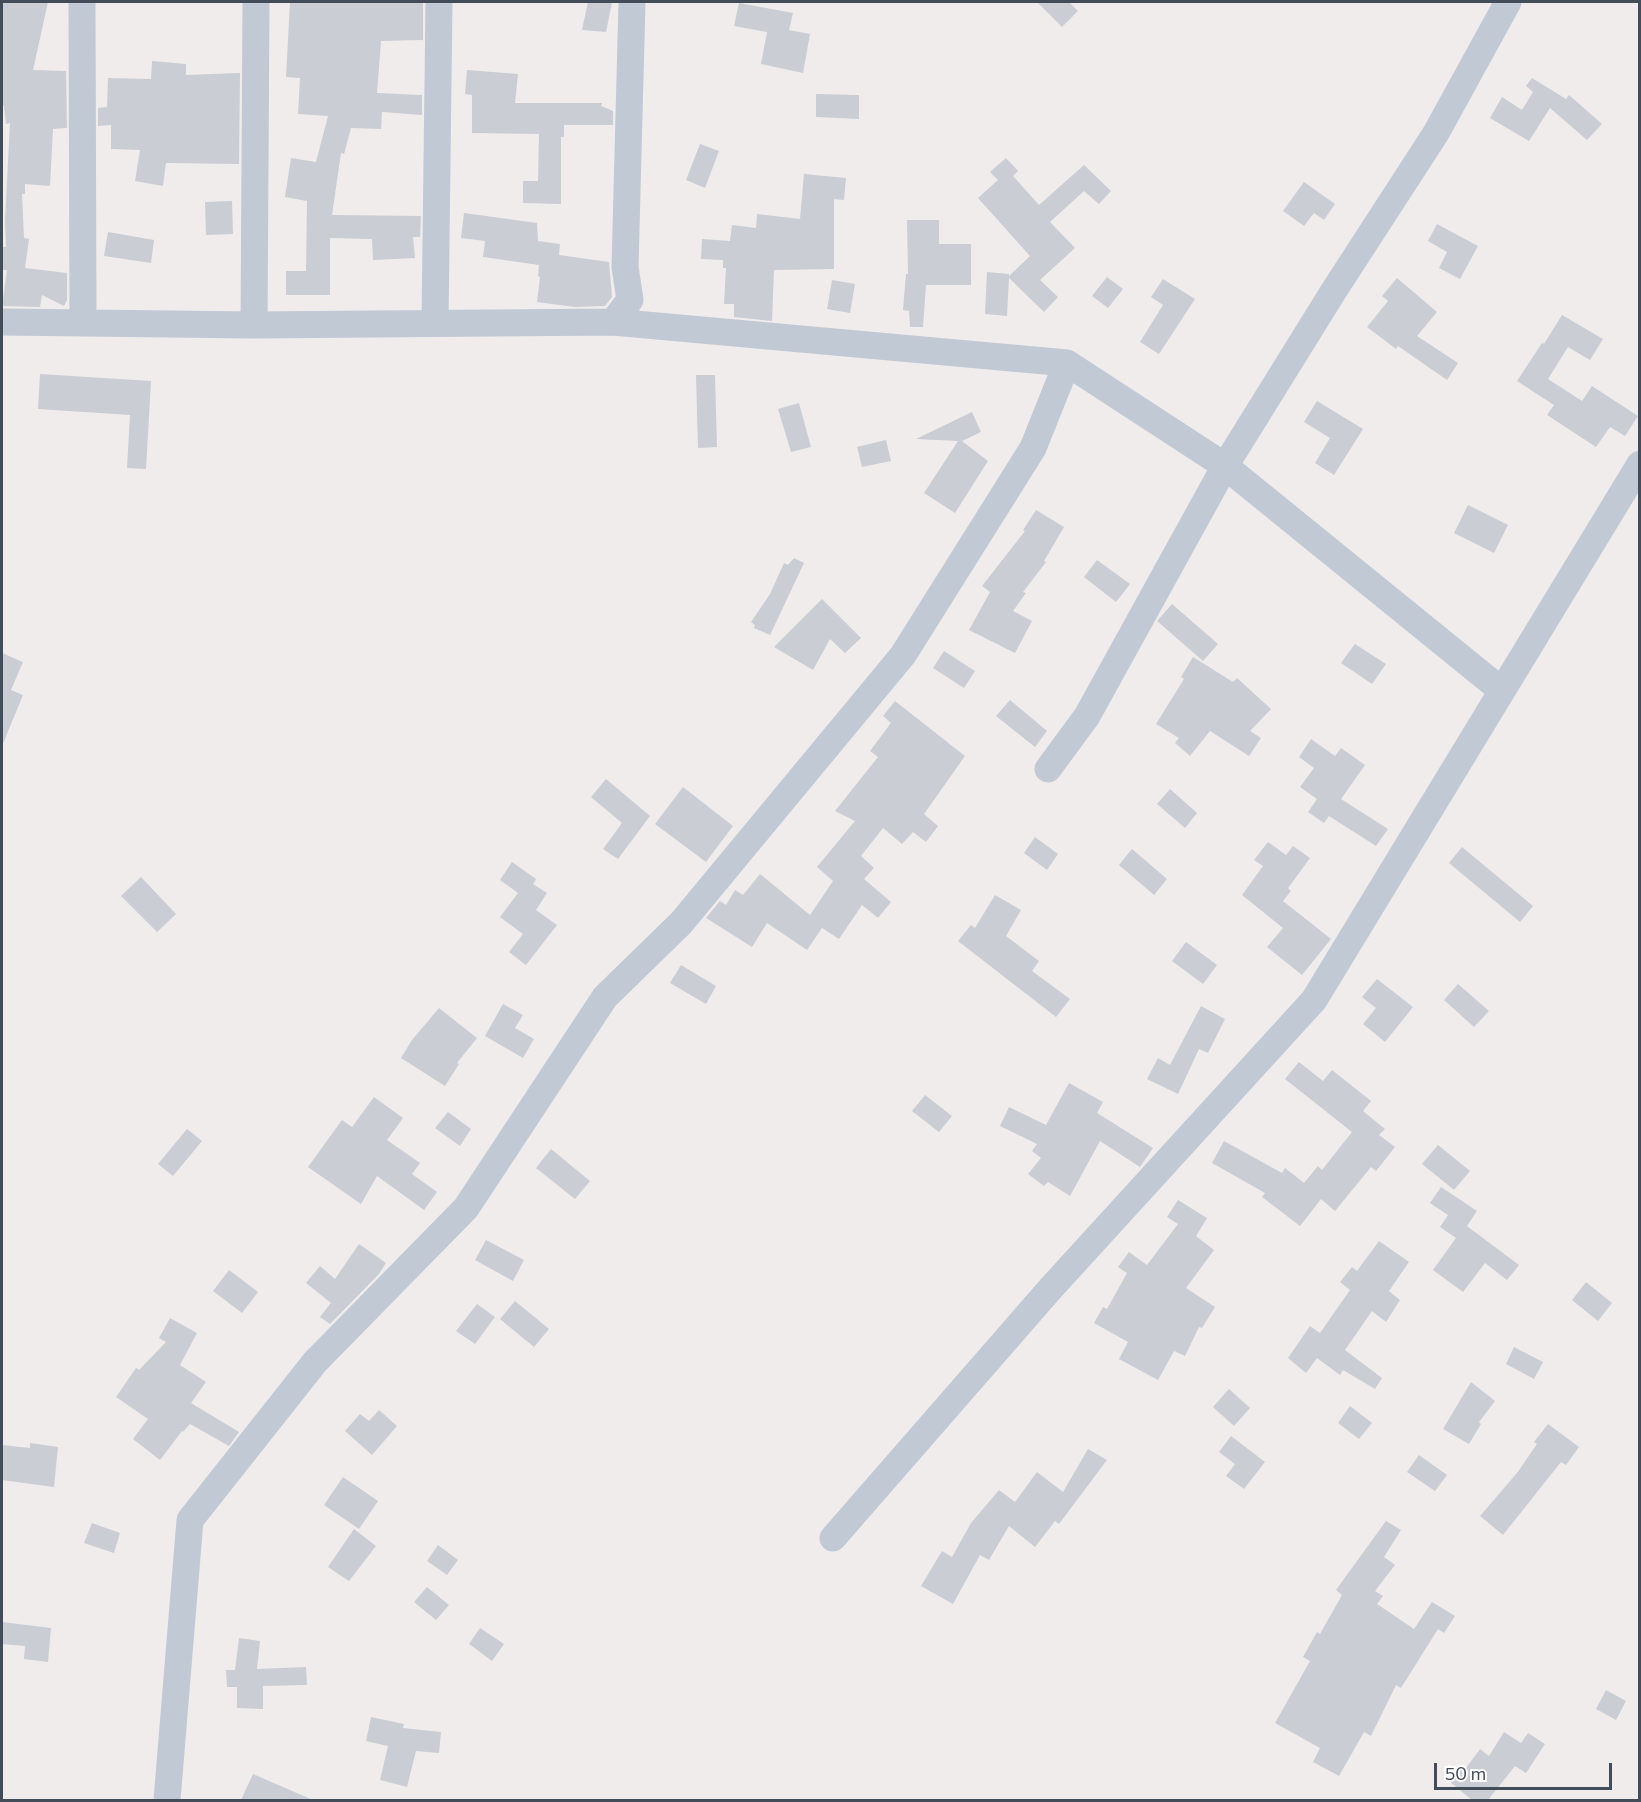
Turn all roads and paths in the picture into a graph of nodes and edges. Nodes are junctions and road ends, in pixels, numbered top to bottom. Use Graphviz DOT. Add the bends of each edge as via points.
graph roads {
  1 [pos="81,2"];
  2 [pos="256,2"];
  3 [pos="439,2"];
  4 [pos="632,2"];
  5 [pos="1508,2"];
  6 [pos="2,322"];
  7 [pos="435,322"];
  8 [pos="614,322"];
  9 [pos="82,323"];
  10 [pos="254,324"];
  11 [pos="1067,363"];
  12 [pos="1640,464"];
  13 [pos="1225,466"];
  14 [pos="1501,690"];
  15 [pos="1048,769"];
  16 [pos="833,1538"];
  17 [pos="167,1800"];
  1 -- 9 [label="street"];
  2 -- 10 [label="street"];
  3 -- 7 [label="street"];
  4 -- 8 [label="street" via="626,267 630,300"];
  5 -- 13 [label="street" via="1436,133"];
  6 -- 9 [label="street"];
  7 -- 8 [label="street"];
  7 -- 10 [label="street"];
  8 -- 11 [label="street"];
  9 -- 10 [label="street"];
  11 -- 13 [label="street"];
  11 -- 17 [label="street" via="1033,448 903,655 681,923 605,997 466,1209 315,1362 190,1520"];
  12 -- 14 [label="street"];
  13 -- 14 [label="street"];
  13 -- 15 [label="street" via="1087,716"];
  14 -- 16 [label="street" via="1314,1000 1051,1288"];
}
